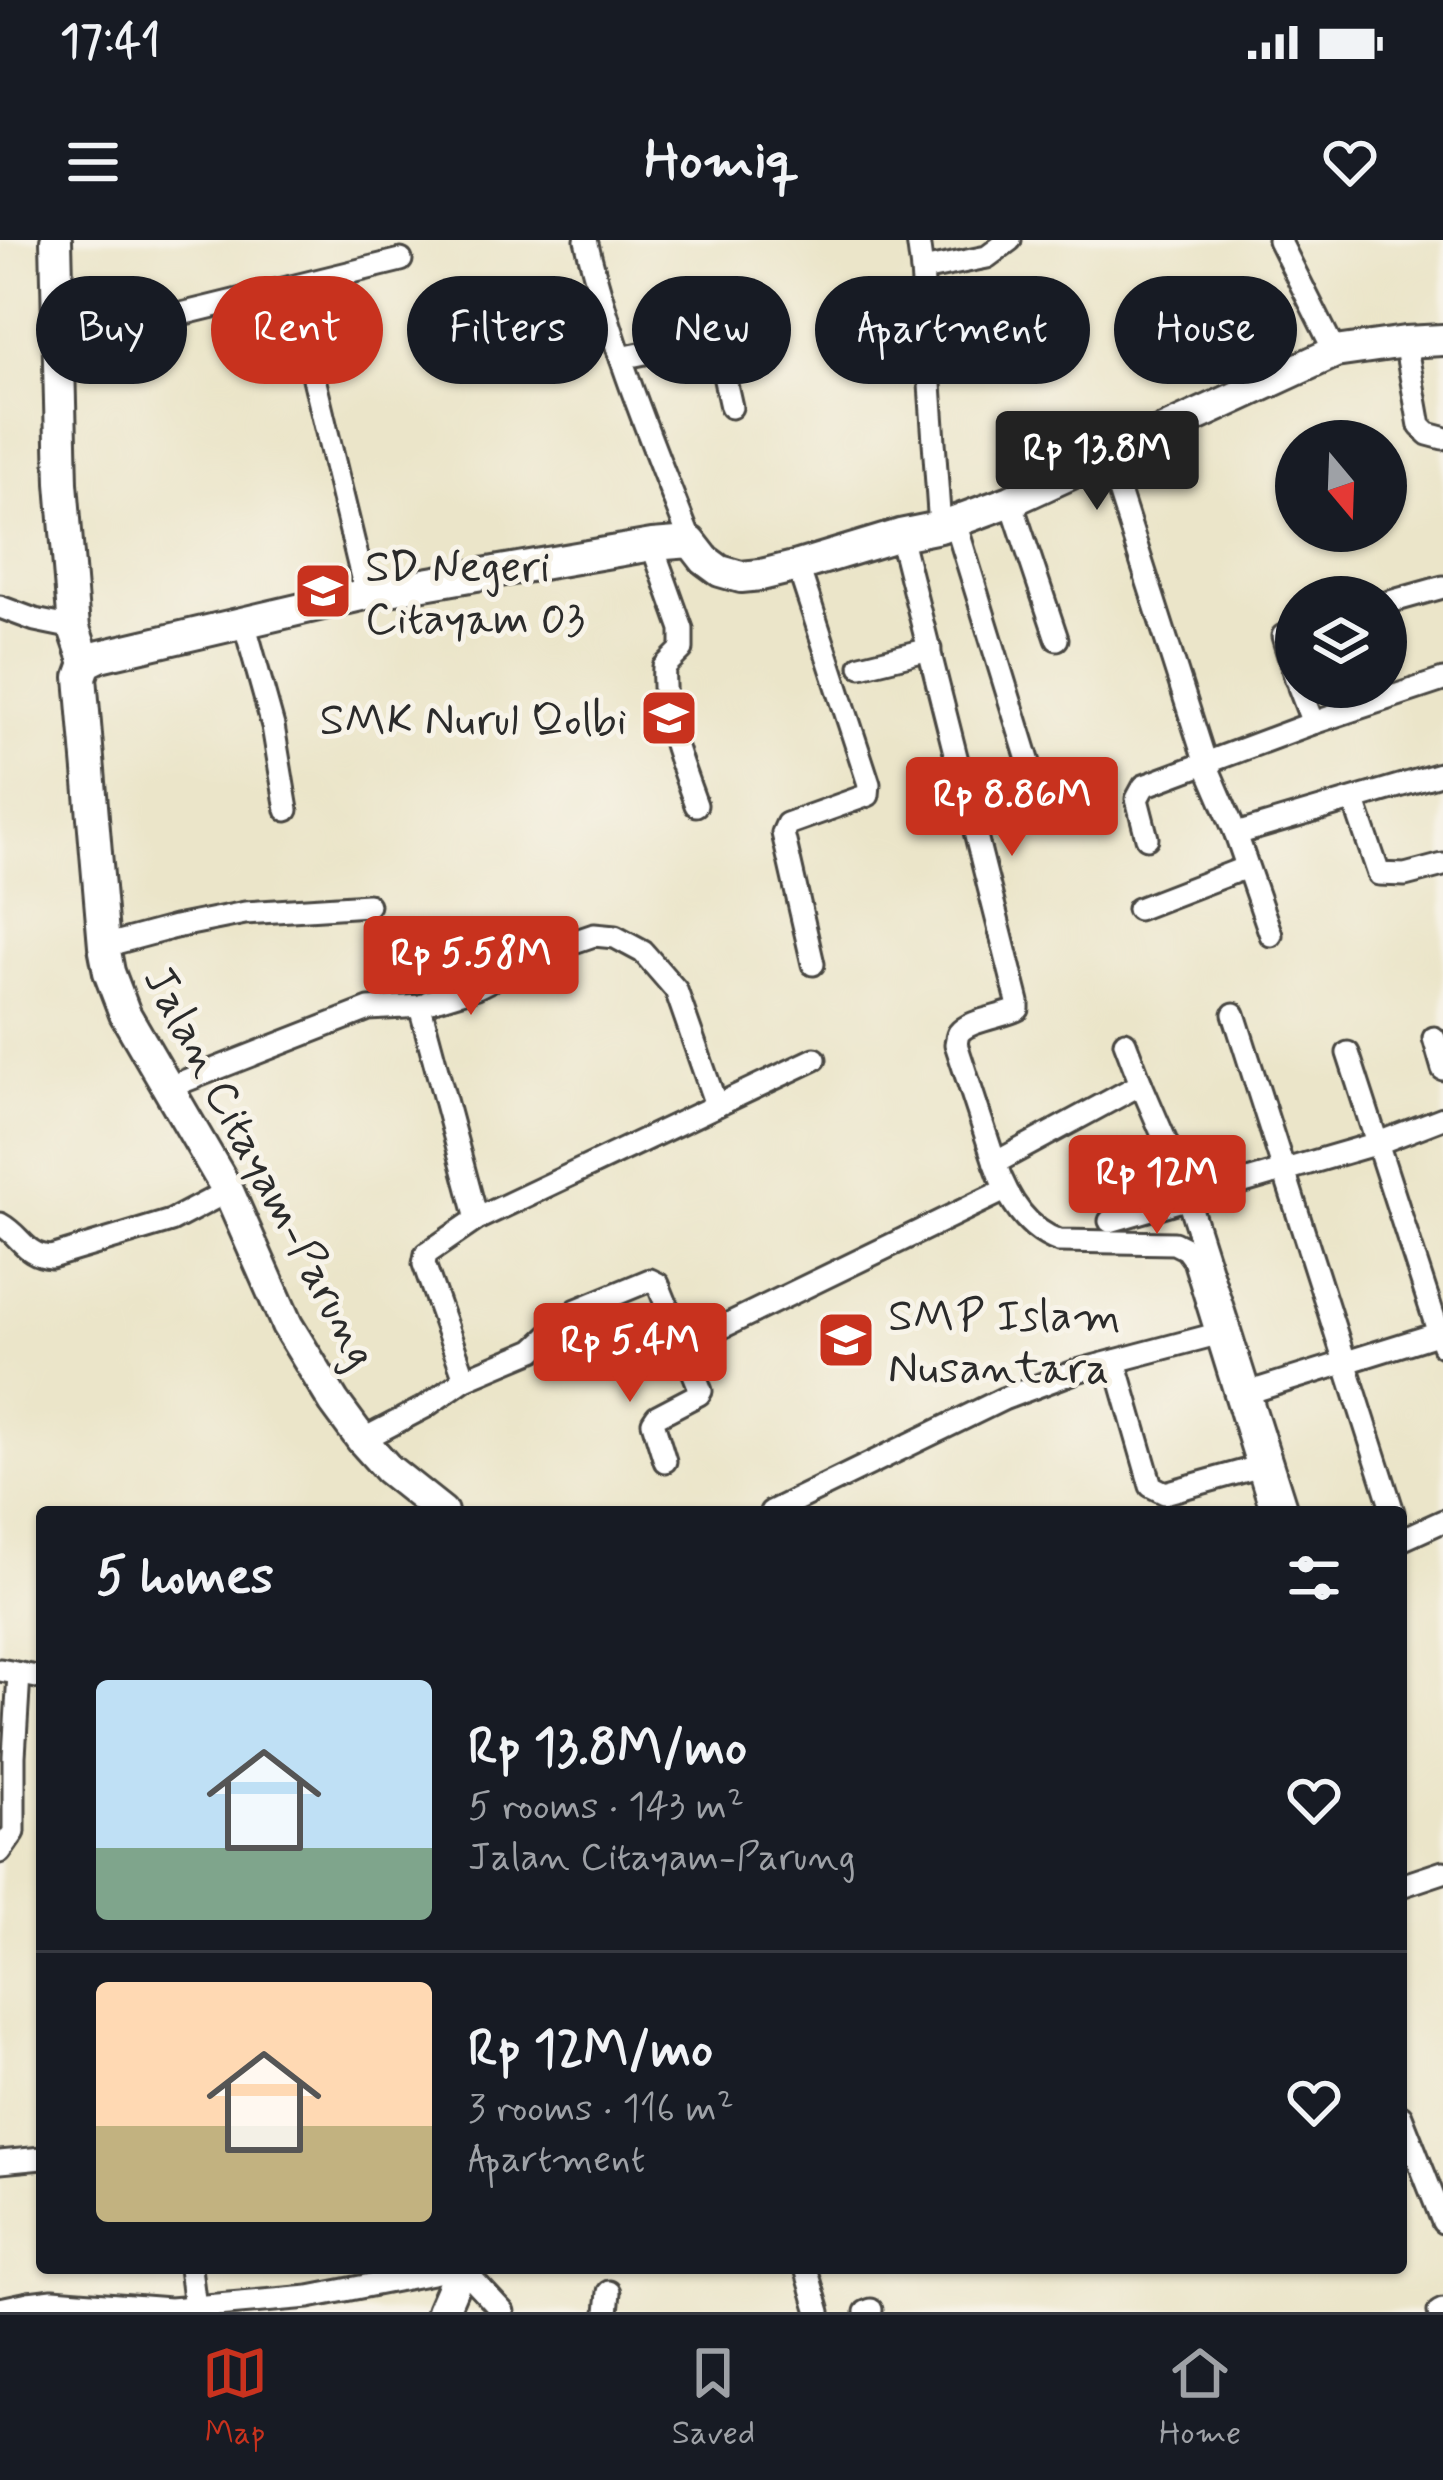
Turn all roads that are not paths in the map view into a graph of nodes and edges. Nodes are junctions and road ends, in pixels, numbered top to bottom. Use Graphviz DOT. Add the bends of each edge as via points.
graph roads {
  1 [pos="56,240"];
  2 [pos="586,240"];
  3 [pos="918,240"];
  4 [pos="1010,240"];
  5 [pos="1279,240"];
  6 [pos="401,260"];
  7 [pos="922,269"];
  8 [pos="57,276"];
  9 [pos="336,276"];
  10 [pos="1443,340"];
  11 [pos="1405,342"];
  12 [pos="1335,352"];
  13 [pos="621,358"];
  14 [pos="59,384"];
  15 [pos="315,384"];
  16 [pos="731,407"];
  17 [pos="1443,438"];
  18 [pos="1108,457"];
  19 [pos="1011,501"];
  20 [pos="947,525"];
  21 [pos="901,535"];
  22 [pos="691,542"];
  23 [pos="652,545"];
  24 [pos="798,566"];
  25 [pos="1443,587"];
  26 [pos="366,594"];
  27 [pos="1407,598"];
  28 [pos="0,607"];
  29 [pos="244,622"];
  30 [pos="74,628"];
  31 [pos="1057,639"];
  32 [pos="931,649"];
  33 [pos="86,663"];
  34 [pos="861,666"];
  35 [pos="1443,680"];
  36 [pos="1307,708"];
  37 [pos="1312,723"];
  38 [pos="1206,764"];
  39 [pos="1443,773"];
  40 [pos="1033,776"];
  41 [pos="1354,801"];
  42 [pos="696,805"];
  43 [pos="287,810"];
  44 [pos="1236,834"];
  45 [pos="1147,838"];
  46 [pos="1443,865"];
  47 [pos="1247,867"];
  48 [pos="368,905"];
  49 [pos="1138,909"];
  50 [pos="1271,935"];
  51 [pos="104,946"];
  52 [pos="813,964"];
  53 [pos="422,1006"];
  54 [pos="1234,1013"];
  55 [pos="1433,1037"];
  56 [pos="1125,1042"];
  57 [pos="1348,1053"];
  58 [pos="815,1059"];
  59 [pos="1443,1070"];
  60 [pos="1141,1084"];
  61 [pos="167,1088"];
  62 [pos="716,1105"];
  63 [pos="1443,1118"];
  64 [pos="1378,1143"];
  65 [pos="995,1163"];
  66 [pos="1284,1170"];
  67 [pos="1184,1188"];
  68 [pos="1005,1190"];
  69 [pos="228,1191"];
  70 [pos="477,1219"];
  71 [pos="0,1224"];
  72 [pos="1078,1241"];
  73 [pos="1217,1334"];
  74 [pos="1442,1337"];
  75 [pos="683,1346"];
  76 [pos="1115,1360"];
  77 [pos="1345,1363"];
  78 [pos="464,1379"];
  79 [pos="1250,1392"];
  80 [pos="362,1440"];
  81 [pos="665,1461"];
  82 [pos="1258,1467"];
  83 [pos="434,1506"];
  84 [pos="783,1506"];
  85 [pos="1270,1506"];
  86 [pos="1285,1506"];
  87 [pos="1391,1506"];
  88 [pos="1443,1521"];
  89 [pos="1407,1537"];
  90 [pos="9,1672"];
  91 [pos="0,1852"];
  92 [pos="1443,1872"];
  93 [pos="1407,1884"];
  94 [pos="1407,2131"];
  95 [pos="36,2159"];
  96 [pos="0,2162"];
  97 [pos="1443,2222"];
  98 [pos="191,2274"];
  99 [pos="429,2274"];
  100 [pos="458,2274"];
  101 [pos="466,2274"];
  102 [pos="808,2274"];
  103 [pos="195,2307"];
  104 [pos="29,2308"];
  105 [pos="0,2309"];
  106 [pos="442,2312"];
  107 [pos="502,2312"];
  108 [pos="819,2312"];
  1 -- 8 [label="street"];
  2 -- 13 [label="street"];
  3 -- 7 [label="street"];
  4 -- 7 [label="street" via="988,257"];
  5 -- 12 [label="street"];
  6 -- 9 [label="street"];
  7 -- 20 [label="street"];
  10 -- 11 [label="street"];
  11 -- 12 [label="street"];
  11 -- 17 [label="street" via="1420,426"];
  12 -- 18 [label="street"];
  13 -- 16 [label="street" via="712,339"];
  13 -- 22 [label="street"];
  14 -- 30 [label="street"];
  15 -- 26 [label="street"];
  18 -- 19 [label="street"];
  18 -- 38 [label="street"];
  19 -- 20 [label="street"];
  19 -- 31 [label="street"];
  20 -- 21 [label="street"];
  20 -- 40 [label="street"];
  21 -- 24 [label="street"];
  21 -- 32 [label="street"];
  22 -- 23 [label="street"];
  22 -- 24 [label="street" via="720,571 741,577"];
  23 -- 26 [label="street"];
  23 -- 42 [label="street" via="682,628 682,649 664,667 663,690"];
  24 -- 52 [label="street" via="869,784 868,795 787,824 783,833"];
  25 -- 27 [label="street"];
  26 -- 29 [label="street"];
  28 -- 30 [label="street"];
  29 -- 33 [label="street"];
  29 -- 43 [label="street"];
  30 -- 33 [label="street"];
  32 -- 34 [label="street"];
  32 -- 65 [label="street" via="1018,1002 1013,1014 957,1036"];
  33 -- 51 [label="street, Jalan Citayam-Parung"];
  35 -- 37 [label="street"];
  36 -- 37 [label="street"];
  37 -- 38 [label="street"];
  38 -- 44 [label="street"];
  38 -- 45 [label="street" via="1139,792"];
  39 -- 41 [label="street"];
  41 -- 44 [label="street"];
  41 -- 46 [label="street" via="1379,874"];
  44 -- 47 [label="street"];
  47 -- 49 [label="street"];
  47 -- 50 [label="street"];
  48 -- 51 [label="street" via="245,913"];
  51 -- 61 [label="street, Jalan Citayam-Parung" via="124,1014"];
  53 -- 61 [label="street" via="369,1009"];
  53 -- 62 [label="street" via="554,949 594,935 615,937 643,952 676,990"];
  53 -- 70 [label="street"];
  54 -- 66 [label="street"];
  55 -- 59 [label="street"];
  56 -- 60 [label="street"];
  57 -- 64 [label="street"];
  58 -- 62 [label="street"];
  60 -- 65 [label="street"];
  60 -- 67 [label="street"];
  61 -- 69 [label="street, Jalan Citayam-Parung"];
  62 -- 70 [label="street"];
  63 -- 64 [label="street"];
  64 -- 66 [label="street"];
  64 -- 74 [label="street"];
  65 -- 68 [label="street"];
  66 -- 67 [label="street"];
  66 -- 77 [label="street"];
  67 -- 72 [label="street"];
  67 -- 79 [label="street"];
  68 -- 72 [label="street" via="1045,1236"];
  68 -- 75 [label="street"];
  69 -- 71 [label="street" via="171,1222 51,1257 31,1253"];
  69 -- 80 [label="street, Jalan Citayam-Parung" via="286,1325"];
  70 -- 78 [label="street" via="423,1260"];
  72 -- 73 [label="street" via="1186,1249"];
  73 -- 76 [label="street"];
  73 -- 82 [label="street"];
  74 -- 77 [label="street"];
  75 -- 78 [label="street" via="650,1280 577,1310 534,1350"];
  75 -- 81 [label="street" via="701,1390 653,1422"];
  76 -- 82 [label="street" via="1151,1486 1165,1493"];
  76 -- 84 [label="street" via="1003,1399"];
  77 -- 79 [label="street"];
  77 -- 87 [label="street"];
  78 -- 80 [label="street"];
  79 -- 86 [label="street"];
  80 -- 83 [label="street, Jalan Citayam-Parung"];
  82 -- 85 [label="street"];
  88 -- 89 [label="street"];
  90 -- 91 [label="street" via="14,1832"];
  92 -- 93 [label="street"];
  94 -- 97 [label="street"];
  95 -- 96 [label="street"];
  98 -- 103 [label="street"];
  99 -- 103 [label="street" via="309,2297"];
  100 -- 106 [label="street"];
  101 -- 107 [label="street"];
  102 -- 108 [label="street"];
  103 -- 104 [label="street" via="53,2300"];
  104 -- 105 [label="street"];
}
